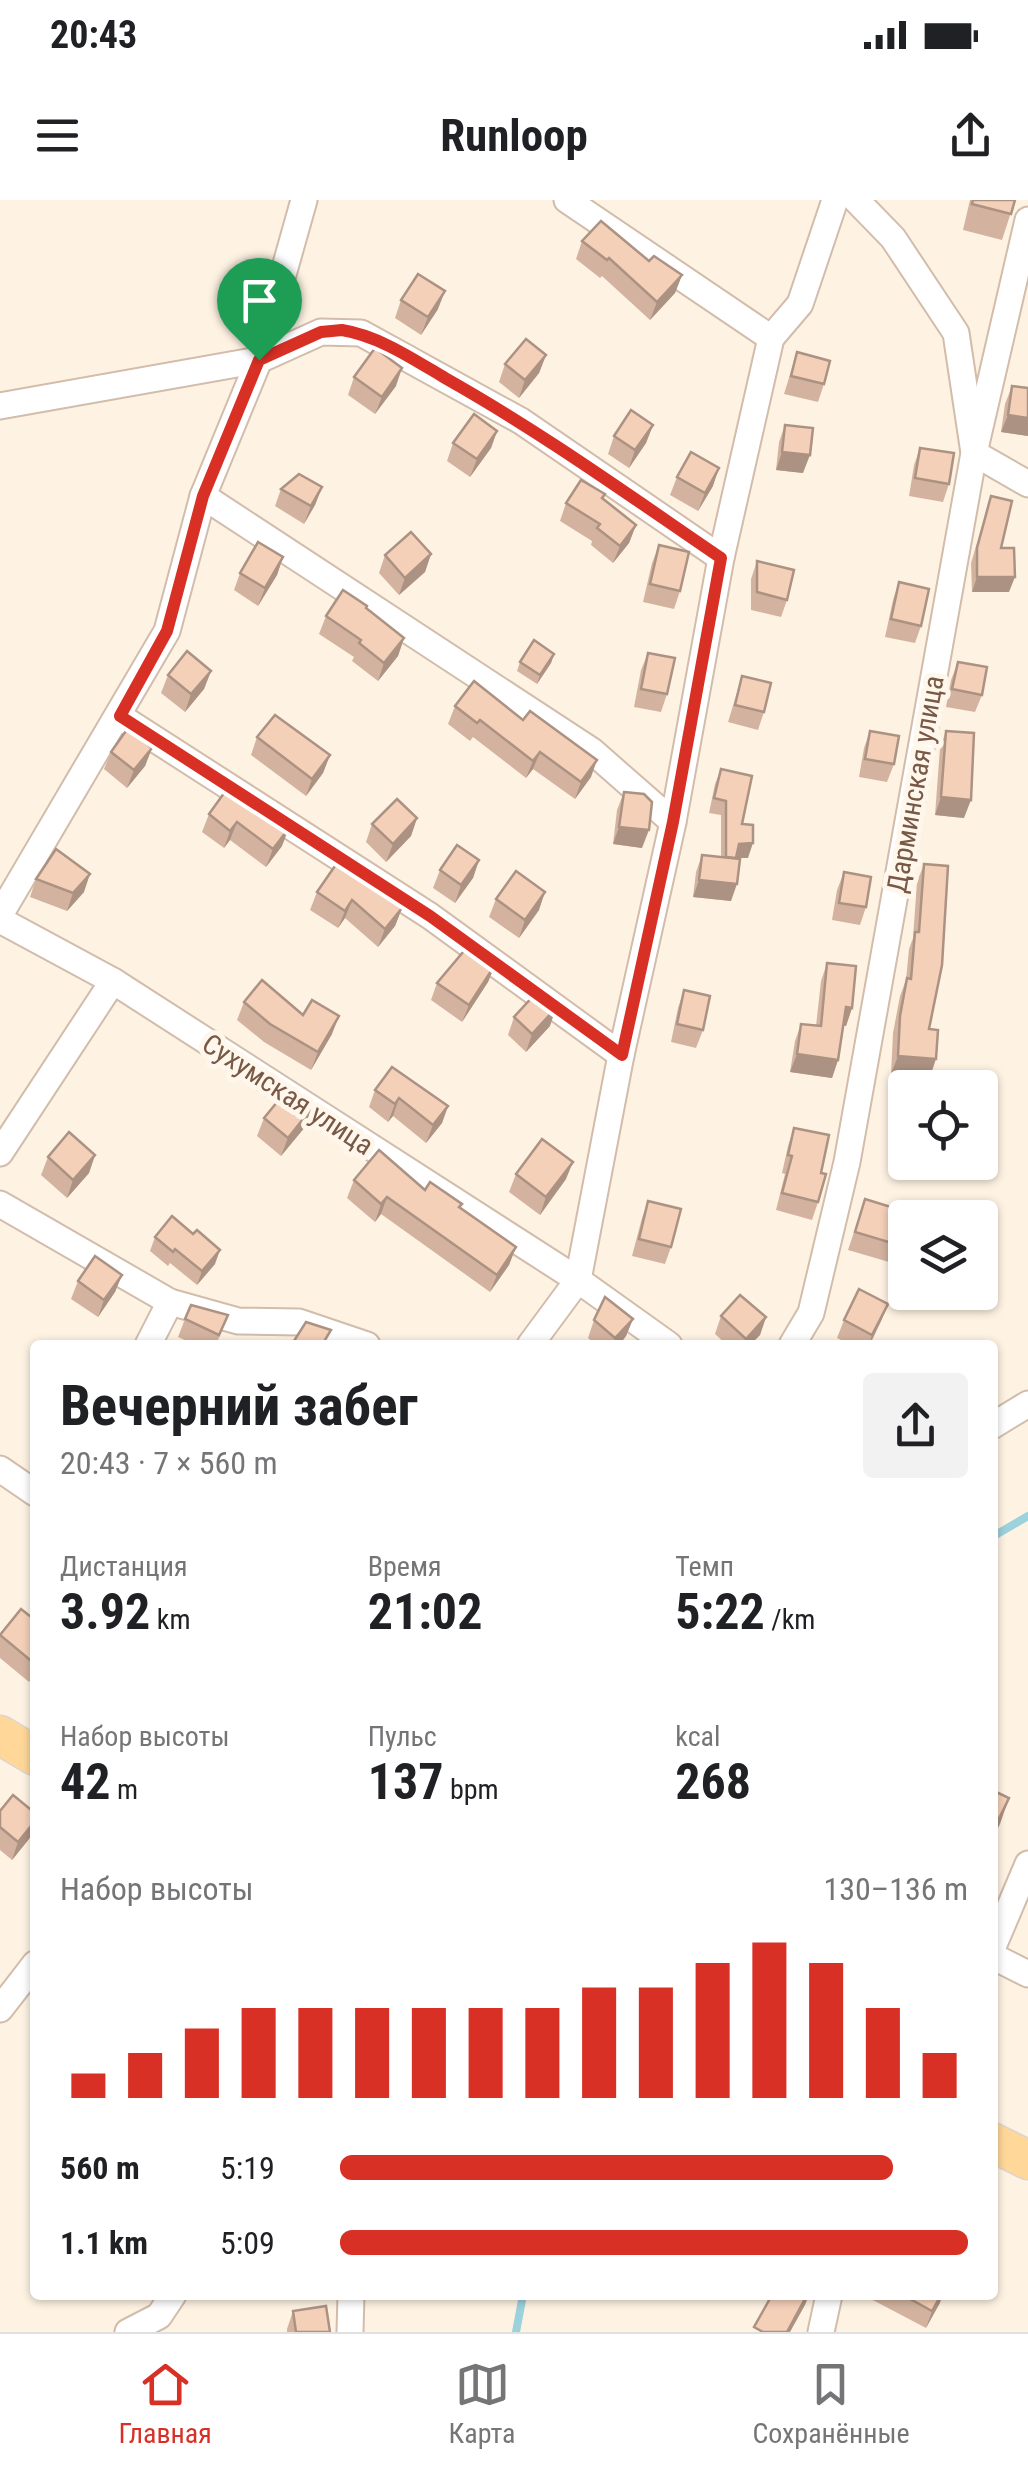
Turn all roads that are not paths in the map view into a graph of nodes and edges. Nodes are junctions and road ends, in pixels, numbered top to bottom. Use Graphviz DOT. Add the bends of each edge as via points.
graph roads {
  1 [pos="304,200"];
  2 [pos="568,200"];
  3 [pos="835,200"];
  4 [pos="856,200"];
  5 [pos="1028,220"];
  6 [pos="772,338"];
  7 [pos="259,360"];
  8 [pos="0,406"];
  9 [pos="974,453"];
  10 [pos="1028,484"];
  11 [pos="203,496"];
  12 [pos="721,558"];
  13 [pos="120,716"];
  14 [pos="673,822"];
  15 [pos="0,917"];
  16 [pos="113,982"];
  17 [pos="622,1055"];
  18 [pos="0,1153"];
  19 [pos="0,1204"];
  20 [pos="578,1280"];
  21 [pos="170,1302"];
  22 [pos="151,1340"];
  23 [pos="352,1340"];
  24 [pos="534,1340"];
  25 [pos="662,1340"];
  26 [pos="795,1340"];
  27 [pos="1028,1404"];
  28 [pos="998,1422"];
  29 [pos="0,1469"];
  30 [pos="30,1489"];
  31 [pos="0,1735"];
  32 [pos="30,1753"];
  33 [pos="1028,1864"];
  34 [pos="998,1937"];
  35 [pos="998,1956"];
  36 [pos="30,1970"];
  37 [pos="1028,1974"];
  38 [pos="0,2008"];
  39 [pos="998,2145"];
  40 [pos="1028,2160"];
  41 [pos="170,2300"];
  42 [pos="351,2300"];
  43 [pos="828,2300"];
  44 [pos="128,2332"];
  45 [pos="350,2332"];
  46 [pos="821,2332"];
  1 -- 7 [label="street"];
  2 -- 6 [label="street"];
  3 -- 6 [label="street" via="800,304"];
  4 -- 9 [label="street" via="893,238 956,333"];
  5 -- 9 [label="street, Дарминская улица"];
  6 -- 12 [label="street"];
  7 -- 8 [label="street"];
  7 -- 11 [label="street"];
  7 -- 12 [label="street" via="321,332 361,333 521,421"];
  9 -- 10 [label="street"];
  9 -- 26 [label="street, Дарминская улица" via="847,1162 811,1313"];
  11 -- 13 [label="street" via="167,631"];
  11 -- 14 [label="street" via="592,751"];
  12 -- 14 [label="street"];
  13 -- 15 [label="street"];
  13 -- 17 [label="street" via="430,916"];
  14 -- 17 [label="street"];
  15 -- 16 [label="street, Сухумская улица"];
  16 -- 18 [label="street"];
  16 -- 20 [label="street, Сухумская улица"];
  17 -- 20 [label="street"];
  19 -- 21 [label="street"];
  20 -- 24 [label="street"];
  20 -- 25 [label="street, Сухумская улица"];
  21 -- 22 [label="street"];
  21 -- 23 [label="street" via="238,1321 299,1322"];
  27 -- 28 [label="street"];
  29 -- 30 [label="street"];
  31 -- 32 [label="main road"];
  33 -- 34 [label="street"];
  35 -- 37 [label="street"];
  36 -- 38 [label="street"];
  39 -- 40 [label="main road"];
  41 -- 44 [label="street" via="159,2316"];
  42 -- 45 [label="street"];
  43 -- 46 [label="street"];
}
